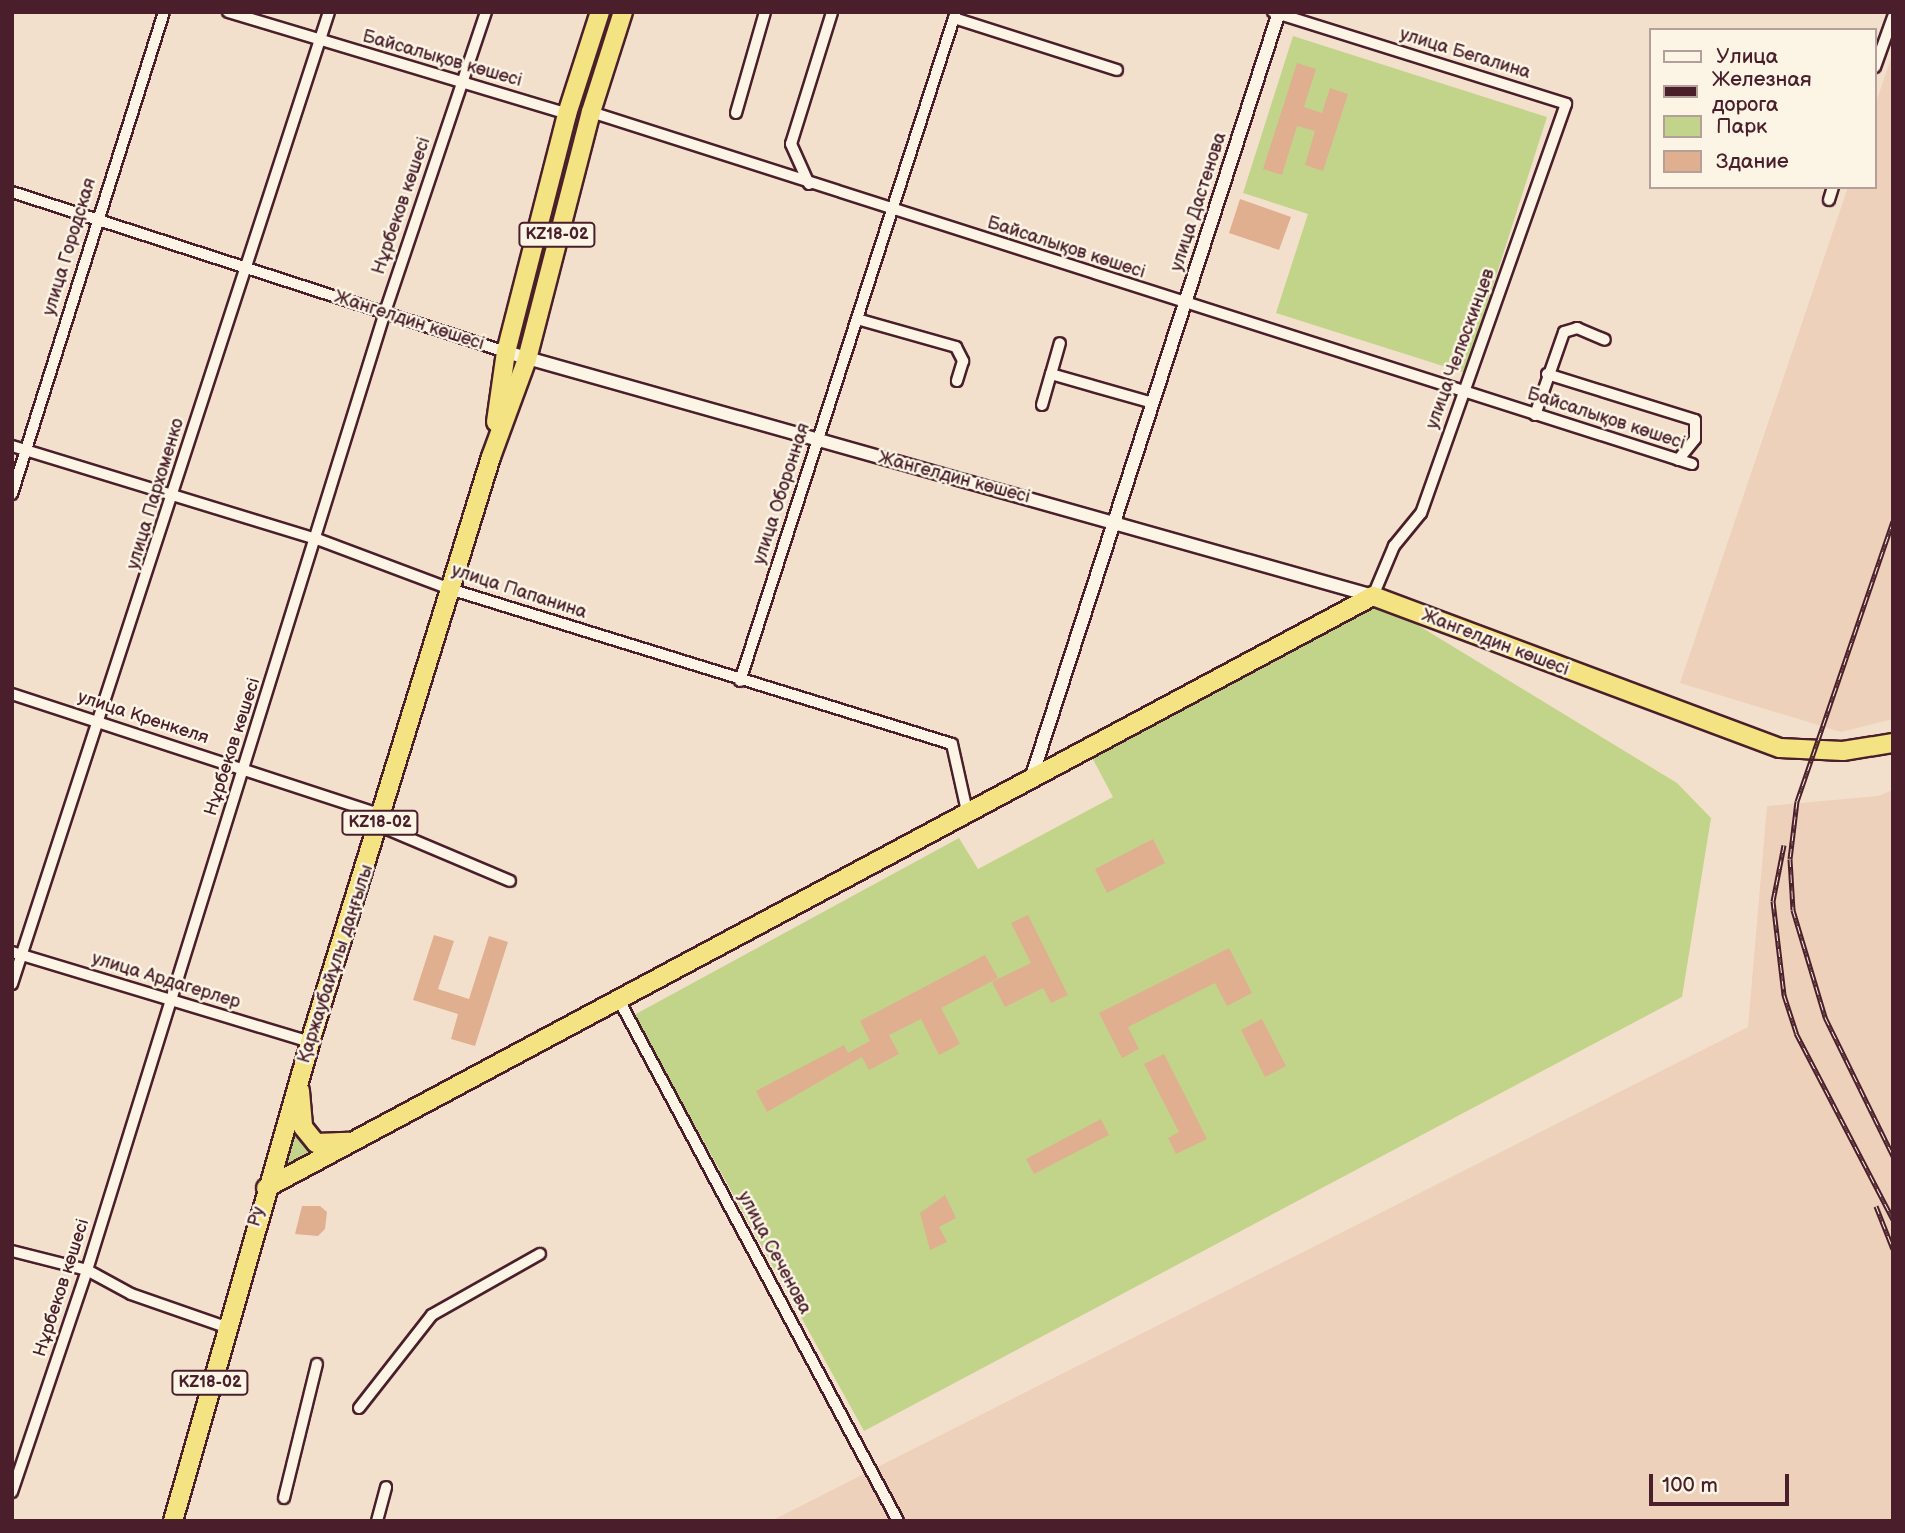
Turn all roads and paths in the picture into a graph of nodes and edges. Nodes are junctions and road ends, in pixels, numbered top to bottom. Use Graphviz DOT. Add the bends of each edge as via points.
graph roads {
  1 [pos="164,12"];
  2 [pos="228,12"];
  3 [pos="329,12"];
  4 [pos="486,12"];
  5 [pos="600,12"];
  6 [pos="623,12"];
  7 [pos="765,12"];
  8 [pos="832,12"];
  9 [pos="1277,13"];
  10 [pos="955,15"];
  11 [pos="1893,17"];
  12 [pos="320,41"];
  13 [pos="1877,61"];
  14 [pos="1117,70"];
  15 [pos="463,83"];
  16 [pos="1566,104"];
  17 [pos="591,112"];
  18 [pos="736,113"];
  19 [pos="567,114"];
  20 [pos="809,184"];
  21 [pos="1832,189"];
  22 [pos="12,192"];
  23 [pos="1829,200"];
  24 [pos="891,211"];
  25 [pos="96,218"];
  26 [pos="247,266"];
  27 [pos="1185,303"];
  28 [pos="384,314"];
  29 [pos="858,319"];
  30 [pos="1605,340"];
  31 [pos="1060,343"];
  32 [pos="506,352"];
  33 [pos="527,359"];
  34 [pos="1051,374"];
  35 [pos="1547,374"];
  36 [pos="957,381"];
  37 [pos="1465,393"];
  38 [pos="1153,404"];
  39 [pos="1042,405"];
  40 [pos="1535,415"];
  41 [pos="818,440"];
  42 [pos="12,446"];
  43 [pos="26,450"];
  44 [pos="491,457"];
  45 [pos="1678,460"];
  46 [pos="1692,464"];
  47 [pos="12,494"];
  48 [pos="174,495"];
  49 [pos="1114,527"];
  50 [pos="317,539"];
  51 [pos="453,590"];
  52 [pos="1373,596"];
  53 [pos="740,681"];
  54 [pos="12,694"];
  55 [pos="97,723"];
  56 [pos="1893,743"];
  57 [pos="244,769"];
  58 [pos="1032,776"];
  59 [pos="967,811"];
  60 [pos="381,821"];
  61 [pos="510,881"];
  62 [pos="17,953"];
  63 [pos="12,984"];
  64 [pos="167,1001"];
  65 [pos="620,1002"];
  66 [pos="307,1051"];
  67 [pos="376,1132"];
  68 [pos="301,1170"];
  69 [pos="266,1188"];
  70 [pos="248,1246"];
  71 [pos="12,1251"];
  72 [pos="540,1254"];
  73 [pos="88,1270"];
  74 [pos="226,1327"];
  75 [pos="317,1364"];
  76 [pos="359,1408"];
  77 [pos="386,1487"];
  78 [pos="12,1492"];
  79 [pos="284,1498"];
  80 [pos="173,1521"];
  81 [pos="377,1521"];
  82 [pos="898,1521"];
  1 -- 25 [label="street, улица Городская"];
  2 -- 12 [label="street, Байсалықов көшесі"];
  3 -- 12 [label="street, улица Пархоменко"];
  4 -- 15 [label="street, Нұрбеков көшесі"];
  5 -- 19 [label="highway, Қаржаубайұлы даңғылы / KZ18-02"];
  6 -- 17 [label="highway, Қаржаубайұлы даңғылы / KZ18-02"];
  7 -- 18 [label="street"];
  8 -- 20 [label="street" via="791,144"];
  9 -- 16 [label="street, улица Бегалина"];
  9 -- 27 [label="street, улица Дастенова"];
  10 -- 14 [label="street, улица Оборонная"];
  10 -- 24 [label="street, улица Оборонная"];
  11 -- 13 [label="street"];
  12 -- 15 [label="street, Байсалықов көшесі"];
  12 -- 26 [label="street, улица Пархоменко"];
  15 -- 19 [label="street, Байсалықов көшесі"];
  15 -- 28 [label="street, Нұрбеков көшесі"];
  16 -- 37 [label="street, улица Челюскинцев"];
  17 -- 20 [label="street, Байсалықов көшесі"];
  17 -- 33 [label="highway, Қаржаубайұлы даңғылы / KZ18-02"];
  19 -- 32 [label="highway, Қаржаубайұлы даңғылы / KZ18-02"];
  20 -- 24 [label="street, Байсалықов көшесі"];
  21 -- 23 [label="street"];
  22 -- 25 [label="street, Жангелдин көшесі"];
  24 -- 27 [label="street, Байсалықов көшесі"];
  24 -- 29 [label="street, улица Оборонная"];
  25 -- 26 [label="street, Жангелдин көшесі"];
  25 -- 43 [label="street, улица Городская"];
  26 -- 28 [label="street, Жангелдин көшесі"];
  26 -- 48 [label="street, улица Пархоменко"];
  27 -- 37 [label="street, Байсалықов көшесі"];
  27 -- 38 [label="street, улица Дастенова"];
  28 -- 32 [label="street, Жангелдин көшесі"];
  28 -- 50 [label="street, Нұрбеков көшесі"];
  29 -- 36 [label="street" via="956,347 962,362"];
  29 -- 41 [label="street, улица Оборонная"];
  30 -- 35 [label="street" via="1577,328 1564,332"];
  31 -- 34 [label="street"];
  32 -- 33 [label="street, Жангелдин көшесі"];
  32 -- 44 [label="highway, Қаржаубайұлы даңғылы / KZ18-02"];
  33 -- 41 [label="street, Жангелдин көшесі"];
  33 -- 44 [label="highway, Қаржаубайұлы даңғылы / KZ18-02"];
  34 -- 38 [label="street"];
  34 -- 39 [label="street"];
  35 -- 40 [label="street"];
  35 -- 45 [label="street" via="1695,420 1695,439"];
  37 -- 40 [label="street, Байсалықов көшесі"];
  37 -- 52 [label="street, улица Челюскинцев" via="1421,513 1394,546"];
  38 -- 49 [label="street, улица Дастенова"];
  40 -- 45 [label="street, Байсалықов көшесі"];
  41 -- 49 [label="street, Жангелдин көшесі"];
  41 -- 53 [label="street, улица Оборонная"];
  42 -- 43 [label="street, улица Папанина"];
  43 -- 47 [label="street, улица Городская"];
  43 -- 48 [label="street, улица Папанина"];
  44 -- 51 [label="highway, Қаржаубайұлы даңғылы / KZ18-02"];
  45 -- 46 [label="street, Байсалықов көшесі"];
  48 -- 50 [label="street, улица Папанина"];
  48 -- 55 [label="street, улица Пархоменко"];
  49 -- 52 [label="street, Жангелдин көшесі"];
  49 -- 58 [label="street, улица Дастенова"];
  50 -- 51 [label="street, улица Папанина"];
  50 -- 57 [label="street, Нұрбеков көшесі"];
  51 -- 53 [label="street, улица Папанина"];
  51 -- 60 [label="highway, Қаржаубайұлы даңғылы / KZ18-02"];
  52 -- 56 [label="highway, Жангелдин көшесі" via="1780,748 1843,751"];
  52 -- 58 [label="highway"];
  53 -- 59 [label="street, улица Папанина" via="952,744"];
  54 -- 55 [label="street, улица Кренкеля"];
  55 -- 57 [label="street, улица Кренкеля"];
  55 -- 62 [label="street, улица Пархоменко"];
  57 -- 60 [label="street, улица Кренкеля"];
  57 -- 64 [label="street, Нұрбеков көшесі"];
  58 -- 59 [label="highway"];
  59 -- 65 [label="highway"];
  60 -- 61 [label="street, улица Кренкеля"];
  60 -- 66 [label="highway, Қаржаубайұлы даңғылы / KZ18-02"];
  62 -- 63 [label="street, улица Пархоменко"];
  62 -- 64 [label="street, улица Ардагерлер"];
  64 -- 66 [label="street, улица Ардагерлер"];
  64 -- 73 [label="street, Нұрбеков көшесі"];
  65 -- 67 [label="highway"];
  65 -- 82 [label="street, улица Сеченова"];
  66 -- 67 [label="highway" via="299,1101 303,1127 316,1143 338,1146"];
  66 -- 69 [label="highway, Қаржаубайұлы даңғылы / KZ18-02"];
  67 -- 68 [label="highway"];
  68 -- 69 [label="highway"];
  68 -- 70 [label="highway" via="268,1201"];
  69 -- 70 [label="highway, Ру / KZ18-02"];
  70 -- 74 [label="highway, KZ18-02"];
  71 -- 73 [label="street"];
  72 -- 76 [label="street" via="432,1315"];
  73 -- 74 [label="street" via="131,1294"];
  73 -- 78 [label="street, Нұрбеков көшесі"];
  74 -- 80 [label="highway, KZ18-02"];
  75 -- 79 [label="street"];
  77 -- 81 [label="street"];
}
